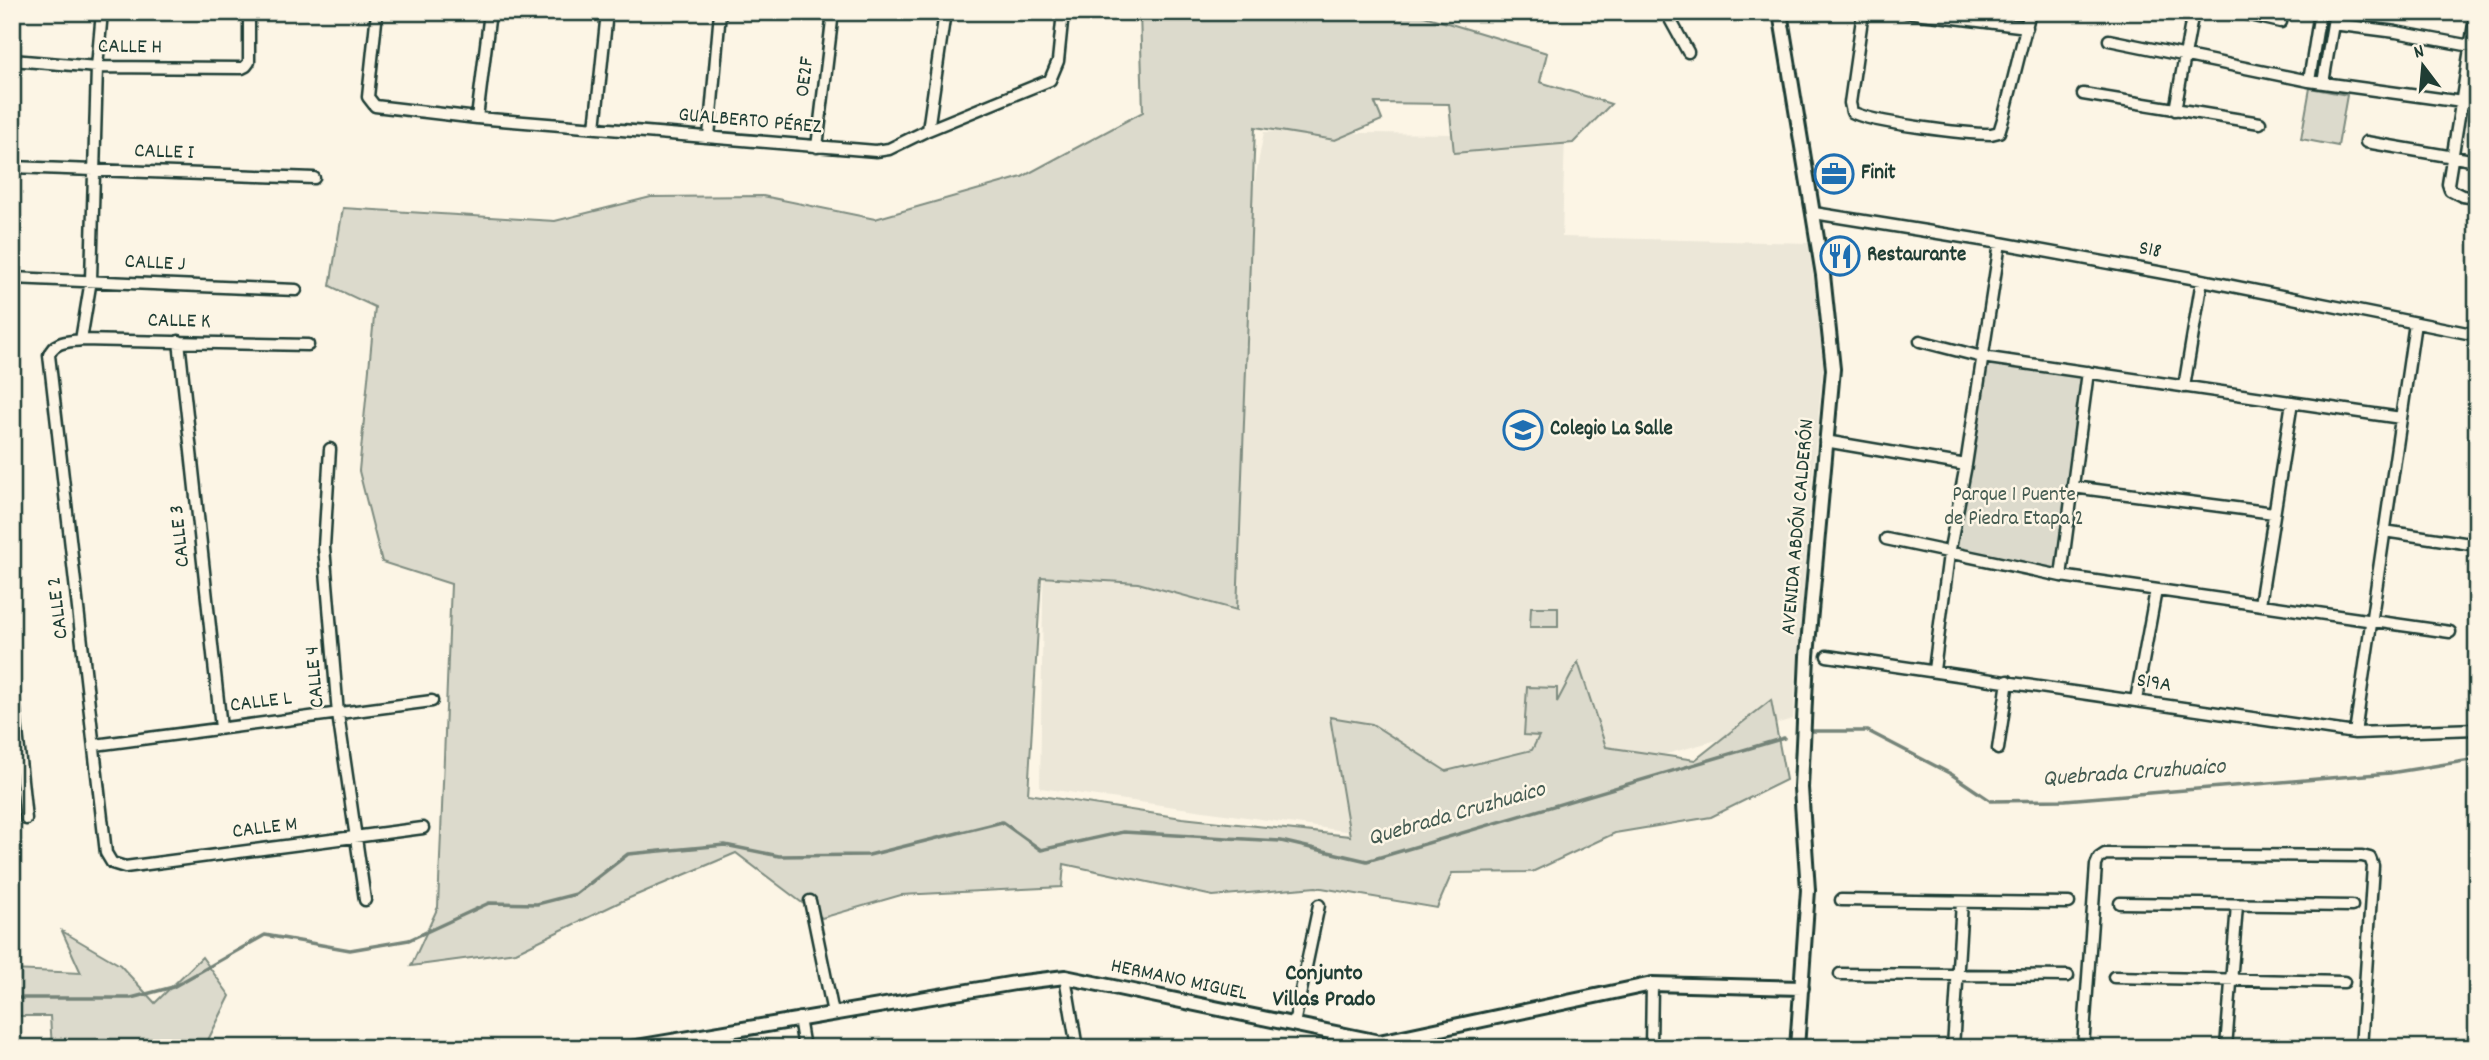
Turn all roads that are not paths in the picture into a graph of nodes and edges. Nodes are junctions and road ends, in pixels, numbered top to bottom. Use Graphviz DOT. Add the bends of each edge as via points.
graph roads {
  1 [pos="102,12"];
  2 [pos="249,12"];
  3 [pos="377,12"];
  4 [pos="490,12"];
  5 [pos="607,12"];
  6 [pos="720,12"];
  7 [pos="833,12"];
  8 [pos="945,12"];
  9 [pos="1063,12"];
  10 [pos="1666,12"];
  11 [pos="1780,12"];
  12 [pos="1863,12"];
  13 [pos="1906,12"];
  14 [pos="2030,12"];
  15 [pos="2193,12"];
  16 [pos="2237,12"];
  17 [pos="2320,12"];
  18 [pos="2335,12"];
  19 [pos="2476,12"];
  20 [pos="2281,22"];
  21 [pos="2333,24"];
  22 [pos="2027,27"];
  23 [pos="2109,40"];
  24 [pos="2474,46"];
  25 [pos="1688,52"];
  26 [pos="2186,55"];
  27 [pos="12,60"];
  28 [pos="97,67"];
  29 [pos="2309,80"];
  30 [pos="2323,83"];
  31 [pos="2083,94"];
  32 [pos="2461,102"];
  33 [pos="2477,104"];
  34 [pos="2175,110"];
  35 [pos="477,118"];
  36 [pos="2260,123"];
  37 [pos="595,128"];
  38 [pos="928,130"];
  39 [pos="709,137"];
  40 [pos="2366,142"];
  41 [pos="817,147"];
  42 [pos="2452,156"];
  43 [pos="2477,161"];
  44 [pos="12,167"];
  45 [pos="95,170"];
  46 [pos="314,178"];
  47 [pos="2477,198"];
  48 [pos="1814,213"];
  49 [pos="2000,243"];
  50 [pos="12,278"];
  51 [pos="91,280"];
  52 [pos="2202,280"];
  53 [pos="296,290"];
  54 [pos="2415,323"];
  55 [pos="2477,335"];
  56 [pos="80,340"];
  57 [pos="179,341"];
  58 [pos="1920,341"];
  59 [pos="308,345"];
  60 [pos="51,348"];
  61 [pos="1982,357"];
  62 [pos="2088,372"];
  63 [pos="2184,387"];
  64 [pos="2292,402"];
  65 [pos="2401,418"];
  66 [pos="1825,441"];
  67 [pos="330,449"];
  68 [pos="1966,465"];
  69 [pos="2073,487"];
  70 [pos="2274,513"];
  71 [pos="2384,531"];
  72 [pos="1886,539"];
  73 [pos="2477,545"];
  74 [pos="1949,554"];
  75 [pos="2061,576"];
  76 [pos="2156,590"];
  77 [pos="2260,604"];
  78 [pos="2371,621"];
  79 [pos="2450,632"];
  80 [pos="1827,656"];
  81 [pos="1934,670"];
  82 [pos="2008,681"];
  83 [pos="12,682"];
  84 [pos="13,700"];
  85 [pos="2136,700"];
  86 [pos="432,701"];
  87 [pos="338,714"];
  88 [pos="221,728"];
  89 [pos="2477,729"];
  90 [pos="2355,733"];
  91 [pos="95,745"];
  92 [pos="1998,748"];
  93 [pos="26,819"];
  94 [pos="424,828"];
  95 [pos="358,837"];
  96 [pos="112,863"];
  97 [pos="365,900"];
  98 [pos="1841,900"];
  99 [pos="810,901"];
  100 [pos="1962,902"];
  101 [pos="2069,903"];
  102 [pos="2120,903"];
  103 [pos="1319,905"];
  104 [pos="2237,905"];
  105 [pos="2352,906"];
  106 [pos="1840,974"];
  107 [pos="1958,975"];
  108 [pos="2068,976"];
  109 [pos="1065,977"];
  110 [pos="2114,977"];
  111 [pos="2232,979"];
  112 [pos="2344,982"];
  113 [pos="1652,984"];
  114 [pos="1802,988"];
  115 [pos="833,1013"];
  116 [pos="799,1018"];
  117 [pos="1294,1024"];
  118 [pos="1378,1045"];
  119 [pos="630,1048"];
  120 [pos="804,1048"];
  121 [pos="1077,1048"];
  122 [pos="1651,1048"];
  123 [pos="1797,1048"];
  124 [pos="1953,1048"];
  125 [pos="2082,1048"];
  126 [pos="2226,1048"];
  127 [pos="2361,1048"];
  1 -- 28 [label="street"];
  2 -- 28 [label="street, CALLE H" via="249,62 242,68"];
  3 -- 35 [label="street, GUALBERTO PÉREZ" via="368,97 375,106"];
  4 -- 35 [label="street"];
  5 -- 37 [label="street"];
  6 -- 39 [label="street"];
  7 -- 41 [label="street, OE2F"];
  8 -- 38 [label="street"];
  9 -- 38 [label="street, GUALBERTO PÉREZ" via="1058,61 1050,80"];
  10 -- 25 [label="street"];
  11 -- 48 [label="street, AVENIDA ABDÓN CALDERÓN"];
  12 -- 22 [label="street" via="1852,112 1983,134 1999,132"];
  13 -- 22 [label="street"];
  14 -- 22 [label="street"];
  15 -- 26 [label="street"];
  16 -- 20 [label="street"];
  17 -- 29 [label="street"];
  18 -- 21 [label="street"];
  19 -- 24 [label="street"];
  21 -- 24 [label="street"];
  21 -- 30 [label="street"];
  23 -- 26 [label="street"];
  24 -- 32 [label="street"];
  26 -- 29 [label="street"];
  26 -- 34 [label="street"];
  27 -- 28 [label="street, CALLE H"];
  28 -- 45 [label="street"];
  29 -- 30 [label="street"];
  30 -- 32 [label="street"];
  31 -- 34 [label="street"];
  32 -- 33 [label="street"];
  32 -- 42 [label="street"];
  34 -- 36 [label="street"];
  35 -- 37 [label="street, GUALBERTO PÉREZ"];
  37 -- 39 [label="street, GUALBERTO PÉREZ"];
  38 -- 41 [label="street, GUALBERTO PÉREZ" via="890,149"];
  39 -- 41 [label="street, GUALBERTO PÉREZ"];
  40 -- 42 [label="street"];
  42 -- 43 [label="street"];
  42 -- 47 [label="street" via="2450,190"];
  44 -- 45 [label="street, CALLE I"];
  45 -- 46 [label="street, CALLE I"];
  45 -- 51 [label="street"];
  48 -- 49 [label="street, S18"];
  48 -- 66 [label="street, AVENIDA ABDÓN CALDERÓN" via="1833,369"];
  49 -- 52 [label="street, S18"];
  49 -- 61 [label="street"];
  50 -- 51 [label="street, CALLE J"];
  51 -- 53 [label="street, CALLE J"];
  51 -- 56 [label="street"];
  52 -- 54 [label="street, S18"];
  52 -- 63 [label="street"];
  54 -- 55 [label="street, S18"];
  54 -- 65 [label="street"];
  56 -- 57 [label="street, CALLE K"];
  56 -- 60 [label="street, CALLE K"];
  57 -- 59 [label="street, CALLE K"];
  57 -- 88 [label="street, CALLE 3"];
  58 -- 61 [label="street"];
  60 -- 91 [label="street, CALLE 2"];
  61 -- 62 [label="street"];
  61 -- 68 [label="street"];
  62 -- 63 [label="street"];
  62 -- 69 [label="street"];
  63 -- 64 [label="street"];
  64 -- 65 [label="street"];
  64 -- 70 [label="street"];
  65 -- 71 [label="street"];
  66 -- 68 [label="street"];
  66 -- 114 [label="street, AVENIDA ABDÓN CALDERÓN" via="1801,789 1808,890"];
  67 -- 87 [label="street, CALLE 4" via="324,547"];
  68 -- 74 [label="street"];
  69 -- 70 [label="street"];
  69 -- 75 [label="street"];
  70 -- 77 [label="street"];
  71 -- 73 [label="street"];
  71 -- 78 [label="street"];
  72 -- 74 [label="street"];
  74 -- 75 [label="street"];
  74 -- 81 [label="street"];
  75 -- 76 [label="street"];
  76 -- 77 [label="street"];
  76 -- 85 [label="street"];
  77 -- 78 [label="street"];
  78 -- 79 [label="street"];
  78 -- 90 [label="street"];
  80 -- 81 [label="street, S19A"];
  81 -- 82 [label="street, S19A"];
  82 -- 85 [label="street, S19A"];
  82 -- 92 [label="street"];
  83 -- 84 [label="street"];
  84 -- 93 [label="street"];
  85 -- 90 [label="street, S19A"];
  86 -- 87 [label="street, CALLE L"];
  87 -- 88 [label="street, CALLE L"];
  87 -- 95 [label="street, CALLE 4"];
  88 -- 91 [label="street, CALLE L"];
  89 -- 90 [label="street, S19A"];
  91 -- 96 [label="street, CALLE 2" via="106,853"];
  94 -- 95 [label="street, CALLE M"];
  95 -- 96 [label="street, CALLE M" via="125,867"];
  95 -- 97 [label="street, CALLE 4"];
  98 -- 100 [label="street"];
  99 -- 115 [label="street"];
  100 -- 101 [label="street"];
  100 -- 107 [label="street"];
  102 -- 104 [label="street"];
  103 -- 117 [label="street"];
  104 -- 105 [label="street"];
  104 -- 111 [label="street"];
  106 -- 107 [label="street"];
  107 -- 108 [label="street"];
  107 -- 124 [label="street"];
  109 -- 115 [label="street, HERMANO MIGUEL"];
  109 -- 117 [label="street, HERMANO MIGUEL"];
  109 -- 121 [label="street"];
  110 -- 111 [label="street"];
  111 -- 112 [label="street"];
  111 -- 126 [label="street"];
  113 -- 114 [label="street, HERMANO MIGUEL"];
  113 -- 118 [label="street, HERMANO MIGUEL"];
  113 -- 122 [label="street"];
  114 -- 123 [label="street, AVENIDA ABDÓN CALDERÓN"];
  115 -- 116 [label="street, HERMANO MIGUEL"];
  116 -- 119 [label="street, HERMANO MIGUEL"];
  116 -- 120 [label="street"];
  117 -- 118 [label="street, HERMANO MIGUEL"];
  125 -- 127 [label="street" via="2096,865 2105,854 2370,858"];
}
